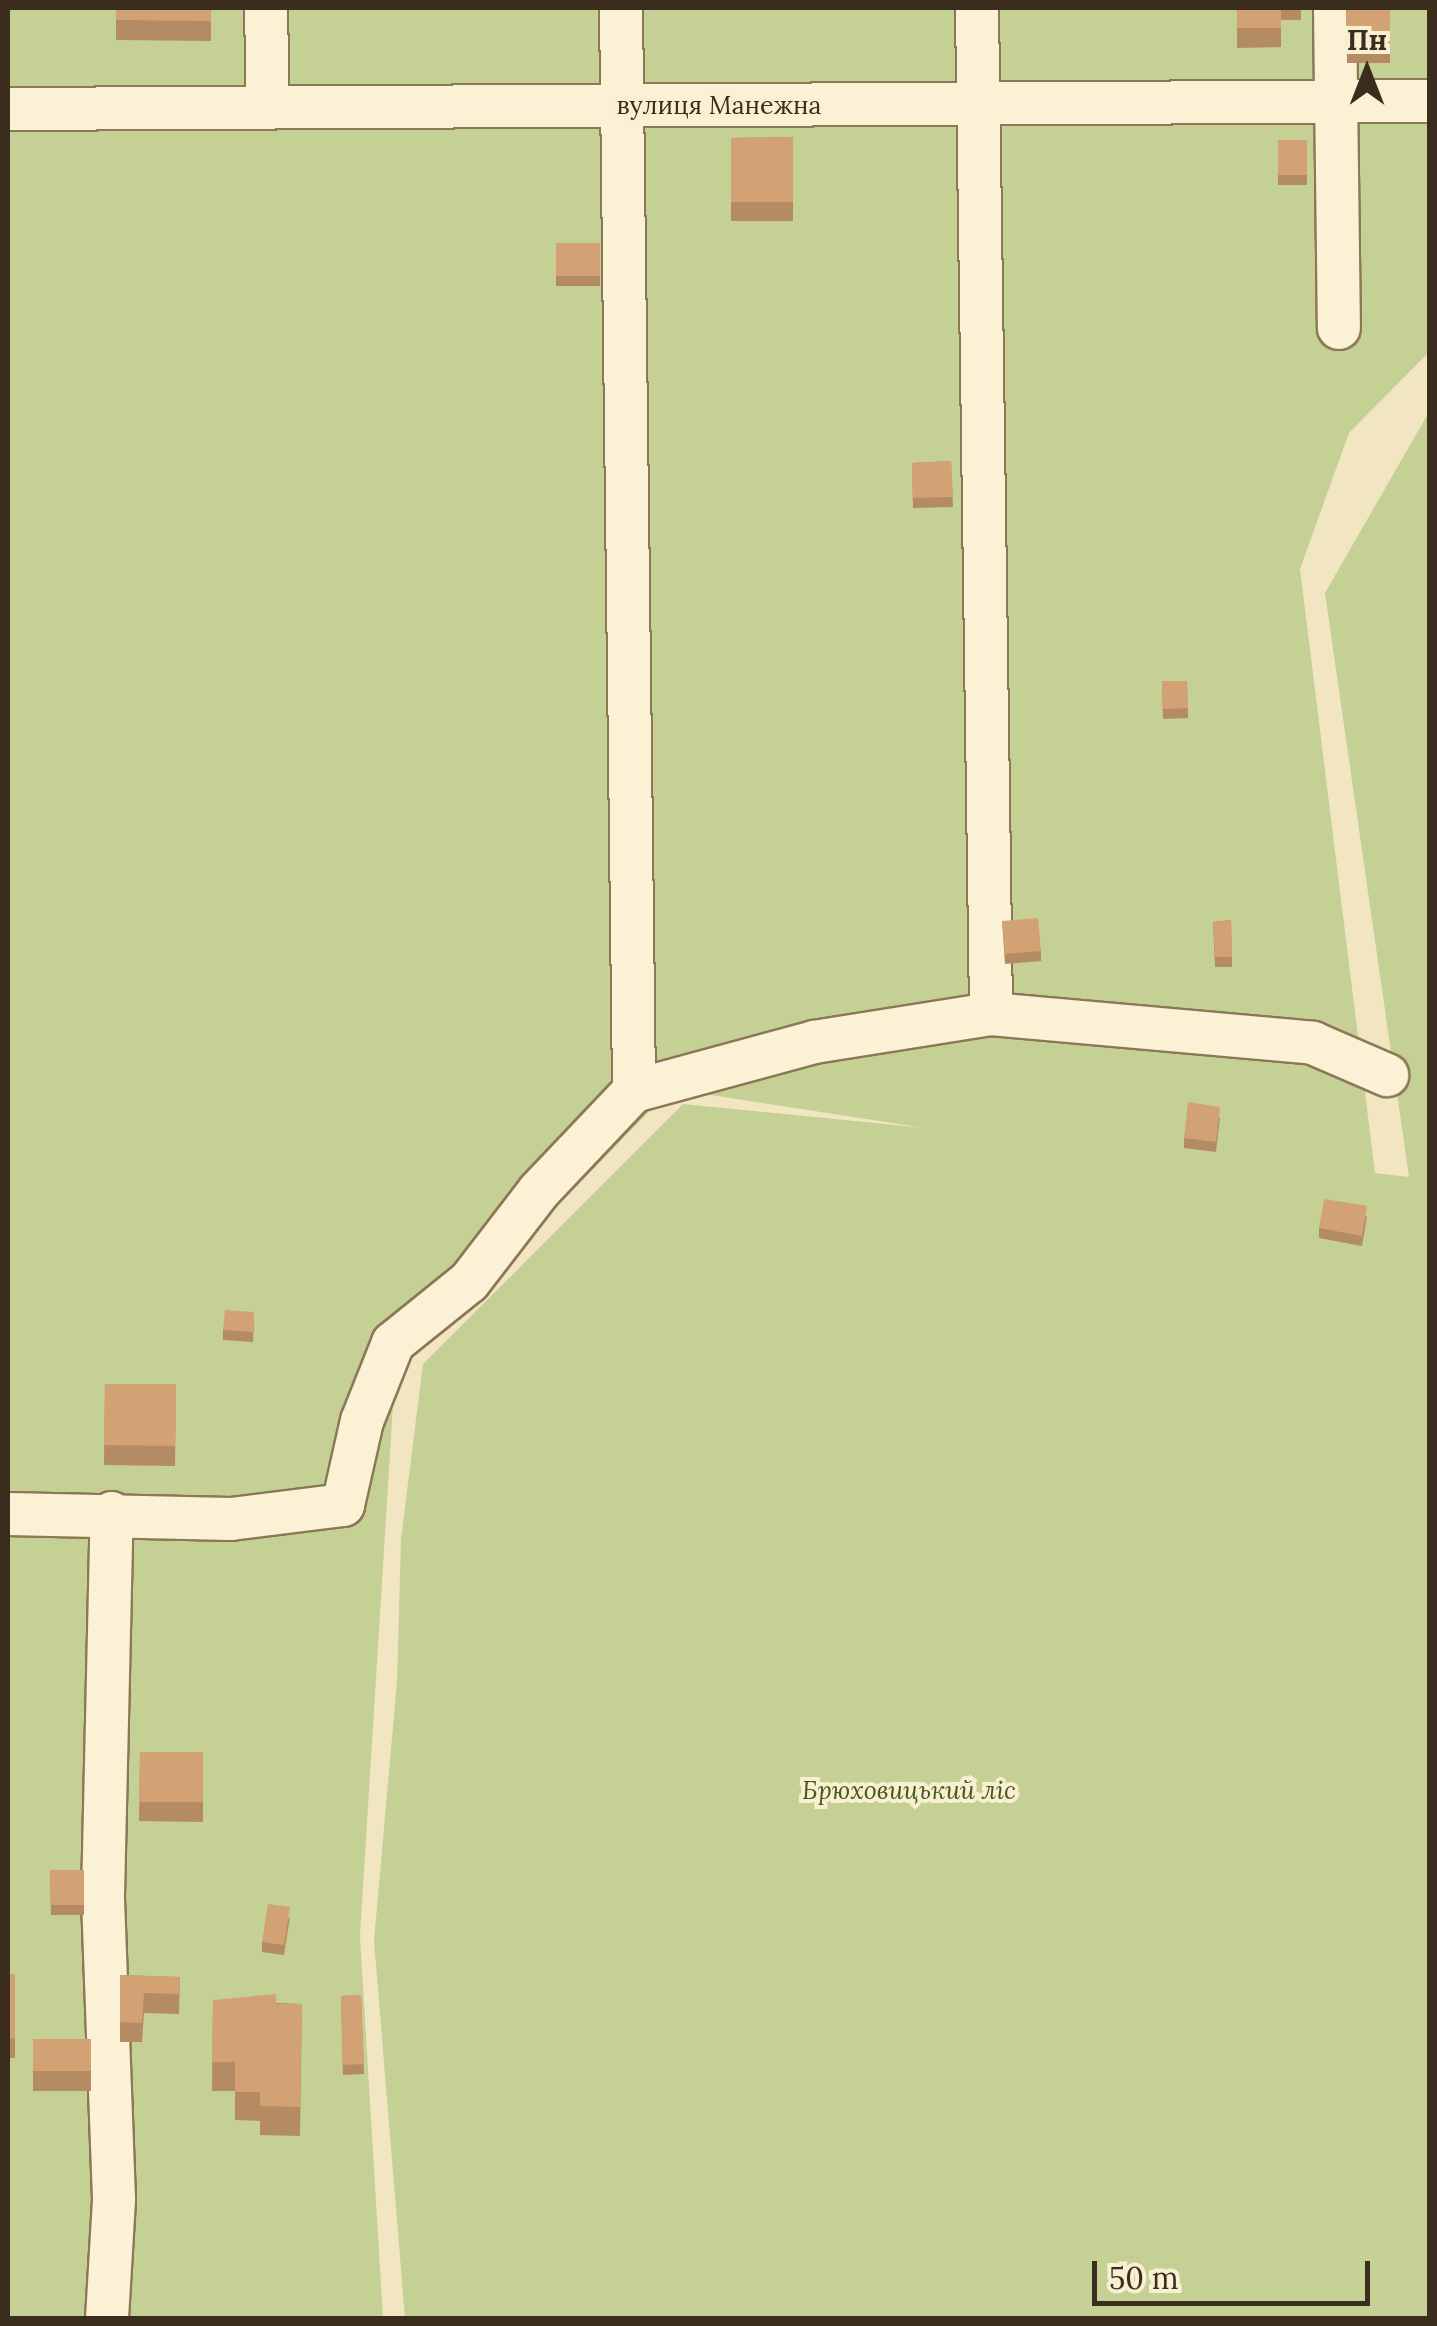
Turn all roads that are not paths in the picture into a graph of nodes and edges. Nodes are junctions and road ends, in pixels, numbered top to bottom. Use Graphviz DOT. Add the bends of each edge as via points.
graph roads {
  1 [pos="266,8"];
  2 [pos="621,8"];
  3 [pos="977,8"];
  4 [pos="1335,8"];
  5 [pos="1430,101"];
  6 [pos="1336,102"];
  7 [pos="978,104"];
  8 [pos="622,106"];
  9 [pos="268,108"];
  10 [pos="8,109"];
  11 [pos="1339,328"];
  12 [pos="990,1014"];
  13 [pos="1387,1075"];
  14 [pos="634,1092"];
  15 [pos="112,1513"];
  16 [pos="8,1514"];
  17 [pos="108,2318"];
  1 -- 9 [label="street"];
  2 -- 8 [label="street"];
  3 -- 7 [label="street"];
  4 -- 6 [label="street"];
  5 -- 6 [label="street, вулиця Манежна"];
  6 -- 7 [label="street, вулиця Манежна"];
  6 -- 11 [label="street"];
  7 -- 8 [label="street, вулиця Манежна"];
  7 -- 12 [label="street"];
  8 -- 9 [label="street, вулиця Манежна"];
  8 -- 14 [label="street"];
  9 -- 10 [label="street, вулиця Манежна"];
  12 -- 13 [label="street" via="1312,1043"];
  12 -- 14 [label="street" via="814,1042"];
  14 -- 15 [label="street" via="539,1191 469,1282 393,1343 362,1421 343,1505 230,1519"];
  15 -- 16 [label="street"];
  15 -- 17 [label="street" via="103,1896 114,2199"];
}
